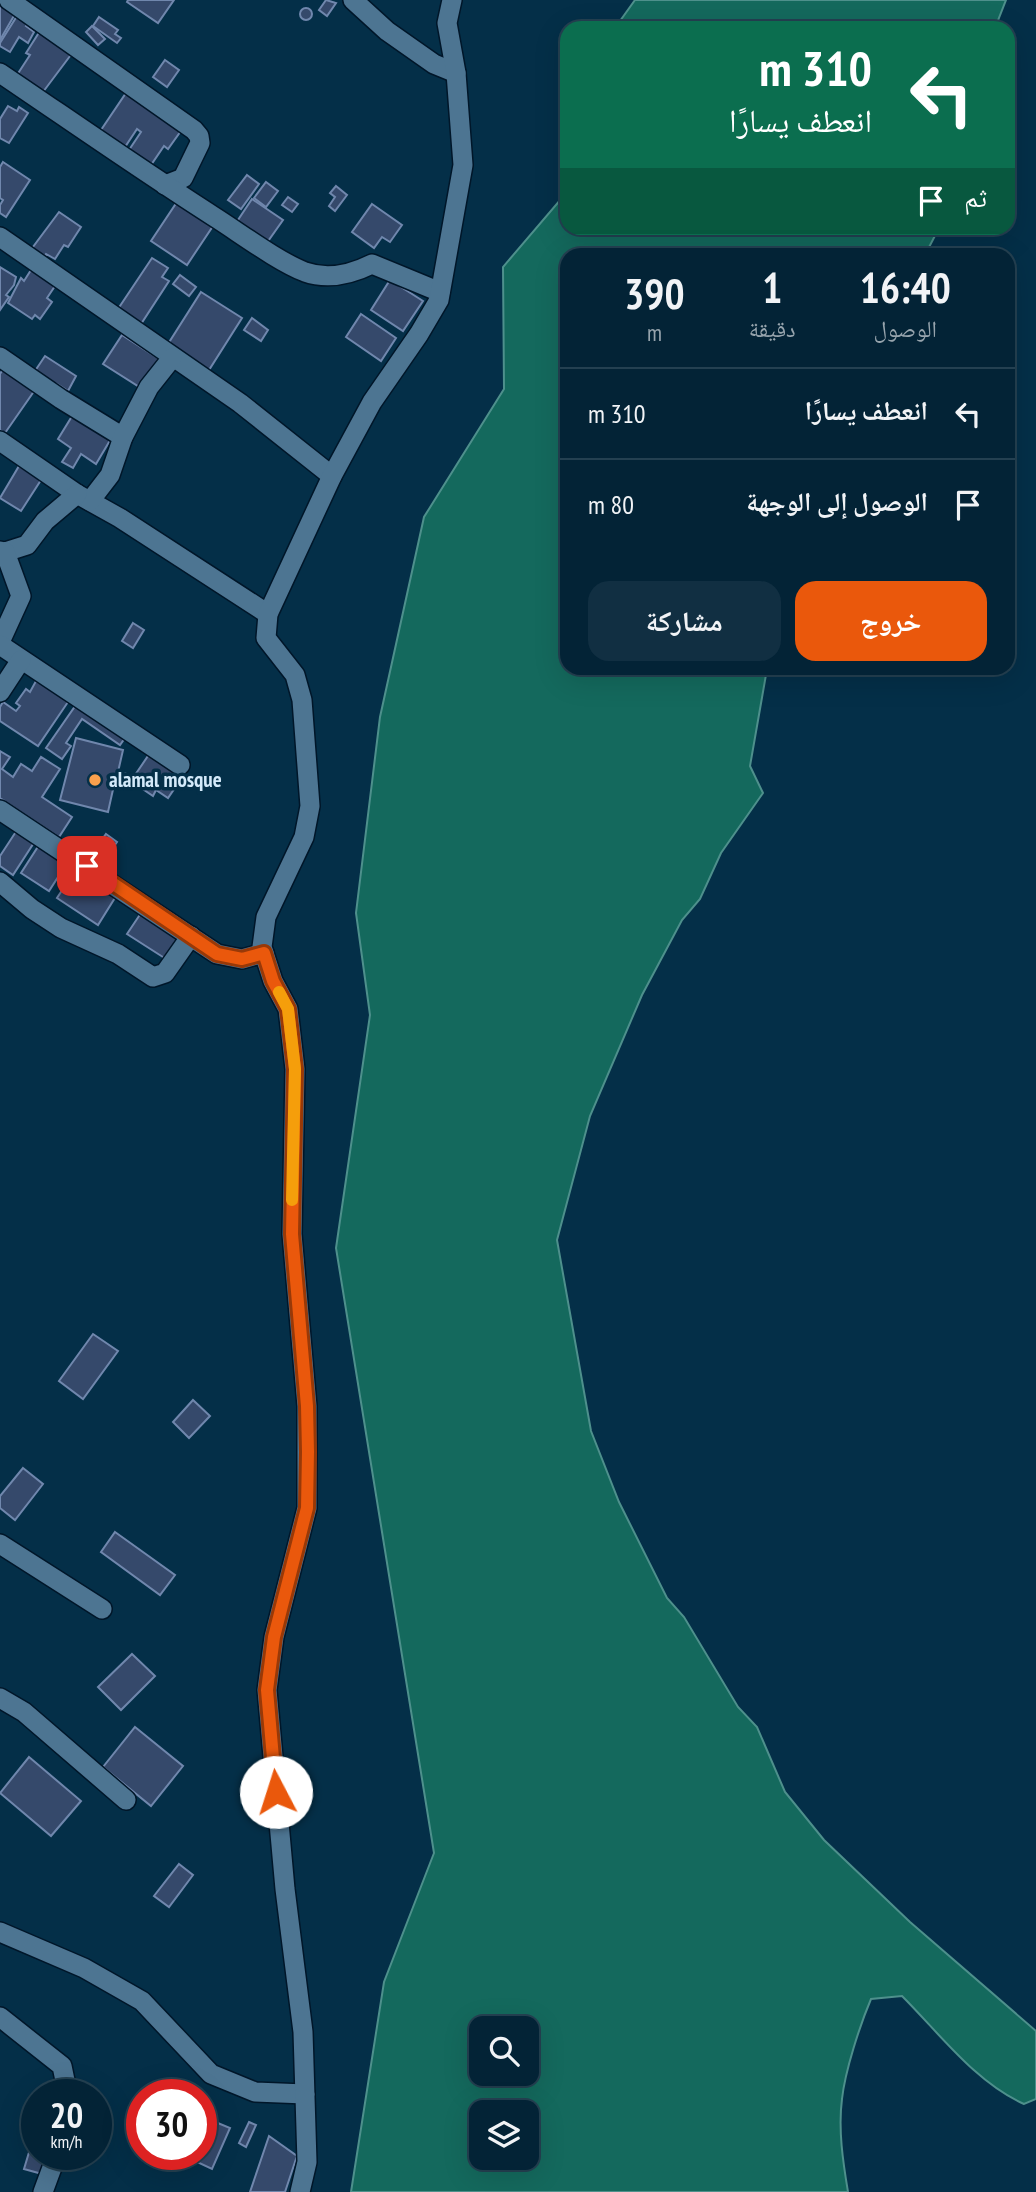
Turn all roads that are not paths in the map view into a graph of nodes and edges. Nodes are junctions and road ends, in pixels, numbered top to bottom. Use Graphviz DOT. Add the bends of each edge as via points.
graph roads {
  1 [pos="9,0"];
  2 [pos="353,0"];
  3 [pos="453,0"];
  4 [pos="0,73"];
  5 [pos="456,74"];
  6 [pos="165,186"];
  7 [pos="0,237"];
  8 [pos="440,292"];
  9 [pos="0,357"];
  10 [pos="172,358"];
  11 [pos="123,437"];
  12 [pos="0,441"];
  13 [pos="331,476"];
  14 [pos="83,498"];
  15 [pos="2,551"];
  16 [pos="268,614"];
  17 [pos="0,644"];
  18 [pos="20,660"];
  19 [pos="0,692"];
  20 [pos="180,765"];
  21 [pos="0,810"];
  22 [pos="0,882"];
  23 [pos="191,936"];
  24 [pos="264,953"];
  25 [pos="0,1544"];
  26 [pos="102,1609"];
  27 [pos="0,1698"];
  28 [pos="126,1800"];
  29 [pos="0,1932"];
  30 [pos="0,2017"];
  31 [pos="65,2079"];
  32 [pos="305,2094"];
  33 [pos="51,2170"];
  34 [pos="43,2192"];
  35 [pos="300,2192"];
  1 -- 6 [label="street" via="200,136 183,178"];
  2 -- 5 [label="street" via="387,32"];
  3 -- 5 [label="street" via="447,23"];
  4 -- 6 [label="street"];
  5 -- 8 [label="street" via="463,165"];
  6 -- 8 [label="street" via="306,272 328,276 353,273 372,264"];
  7 -- 10 [label="street"];
  8 -- 13 [label="street"];
  9 -- 11 [label="street"];
  10 -- 11 [label="street" via="149,387"];
  10 -- 13 [label="street" via="240,403"];
  11 -- 14 [label="street" via="110,475"];
  12 -- 14 [label="street"];
  13 -- 16 [label="street"];
  14 -- 15 [label="street" via="45,521 27,545"];
  14 -- 16 [label="street"];
  15 -- 17 [label="street" via="21,596"];
  16 -- 24 [label="street" via="266,638 295,676 302,700 310,806 304,837 265,917"];
  17 -- 18 [label="street"];
  18 -- 19 [label="street"];
  18 -- 20 [label="street"];
  21 -- 23 [label="street"];
  22 -- 23 [label="street" via="61,928 118,954 153,977 164,974"];
  23 -- 24 [label="street" via="217,954 242,959"];
  24 -- 32 [label="street" via="288,1009 295,1069 292,1234 307,1406 307,1508 274,1637 267,1690 303,2032"];
  25 -- 26 [label="street"];
  27 -- 28 [label="street" via="24,1712"];
  29 -- 32 [label="street" via="84,1968 142,2001 211,2074 255,2092"];
  30 -- 31 [label="street" via="62,2066"];
  32 -- 35 [label="street" via="307,2162"];
  33 -- 34 [label="street"];
}
